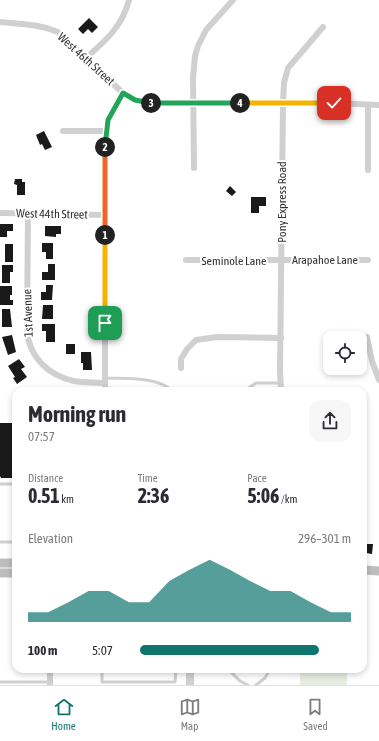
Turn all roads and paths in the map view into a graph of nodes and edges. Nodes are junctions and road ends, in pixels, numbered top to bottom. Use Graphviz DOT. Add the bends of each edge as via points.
graph roads {
  1 [pos="129,0"];
  2 [pos="233,0"];
  3 [pos="0,22"];
  4 [pos="323,27"];
  5 [pos="86,58"];
  6 [pos="123,93"];
  7 [pos="193,103"];
  8 [pos="283,103"];
  9 [pos="368,105"];
  10 [pos="379,105"];
  11 [pos="63,130"];
  12 [pos="107,131"];
  13 [pos="194,168"];
  14 [pos="368,170"];
  15 [pos="0,213"];
  16 [pos="28,213"];
  17 [pos="105,215"];
  18 [pos="186,260"];
  19 [pos="368,260"];
  20 [pos="282,261"];
  21 [pos="281,338"];
  22 [pos="367,338"];
  23 [pos="181,368"];
  24 [pos="105,380"];
  25 [pos="379,380"];
  26 [pos="281,383"];
  27 [pos="105,387"];
  28 [pos="167,387"];
  29 [pos="250,387"];
  30 [pos="282,387"];
  31 [pos="0,484"];
  32 [pos="12,484"];
  33 [pos="0,542"];
  34 [pos="12,542"];
  35 [pos="0,563"];
  36 [pos="12,563"];
  37 [pos="367,570"];
  38 [pos="379,571"];
  39 [pos="0,573"];
  40 [pos="12,573"];
  41 [pos="367,574"];
  42 [pos="379,574"];
  43 [pos="102,673"];
  44 [pos="176,673"];
  45 [pos="190,673"];
  46 [pos="232,673"];
  47 [pos="268,673"];
  48 [pos="262,680"];
  49 [pos="0,682"];
  50 [pos="50,683"];
  51 [pos="190,685"];
  52 [pos="248,685"];
  53 [pos="256,685"];
  54 [pos="262,685"];
  1 -- 5 [label="street" via="118,27"];
  2 -- 7 [label="street" via="206,30 198,46 195,56"];
  3 -- 5 [label="street, West 46th Street" via="47,27 58,32"];
  4 -- 8 [label="street, Pony Express Road" via="288,68"];
  5 -- 6 [label="street, West 46th Street"];
  6 -- 7 [label="street, West 46th Street" via="135,100 153,103"];
  6 -- 12 [label="street" via="108,120"];
  7 -- 8 [label="street, West 46th Street"];
  7 -- 13 [label="street"];
  8 -- 9 [label="street, West 46th Street"];
  8 -- 20 [label="street, Pony Express Road"];
  9 -- 10 [label="street, West 46th Street"];
  9 -- 14 [label="street"];
  11 -- 12 [label="street"];
  12 -- 17 [label="street"];
  15 -- 16 [label="street, West 44th Street"];
  16 -- 17 [label="street, West 44th Street"];
  16 -- 24 [label="street, 1st Avenue" via="27,331 31,349 42,365 60,376 74,381"];
  17 -- 24 [label="street"];
  18 -- 20 [label="street, Seminole Lane"];
  19 -- 20 [label="street, Arapahoe Lane"];
  20 -- 21 [label="street, Pony Express Road"];
  21 -- 23 [label="street" via="196,340 187,348 181,359"];
  21 -- 26 [label="street, Pony Express Road"];
  22 -- 25 [label="street"];
  24 -- 27 [label="street"];
  24 -- 28 [label="lane" via="154,381"];
  26 -- 29 [label="lane" via="256,383"];
  26 -- 30 [label="street, Pony Express Road"];
  31 -- 32 [label="lane"];
  33 -- 34 [label="lane"];
  35 -- 36 [label="main road"];
  37 -- 38 [label="main road"];
  39 -- 40 [label="main road"];
  41 -- 42 [label="main road"];
  43 -- 44 [label="lane" via="102,682 176,682"];
  45 -- 51 [label="street"];
  46 -- 52 [label="lane"];
  47 -- 48 [label="lane"];
  48 -- 53 [label="lane"];
  48 -- 54 [label="lane"];
  49 -- 50 [label="lane"];
}
